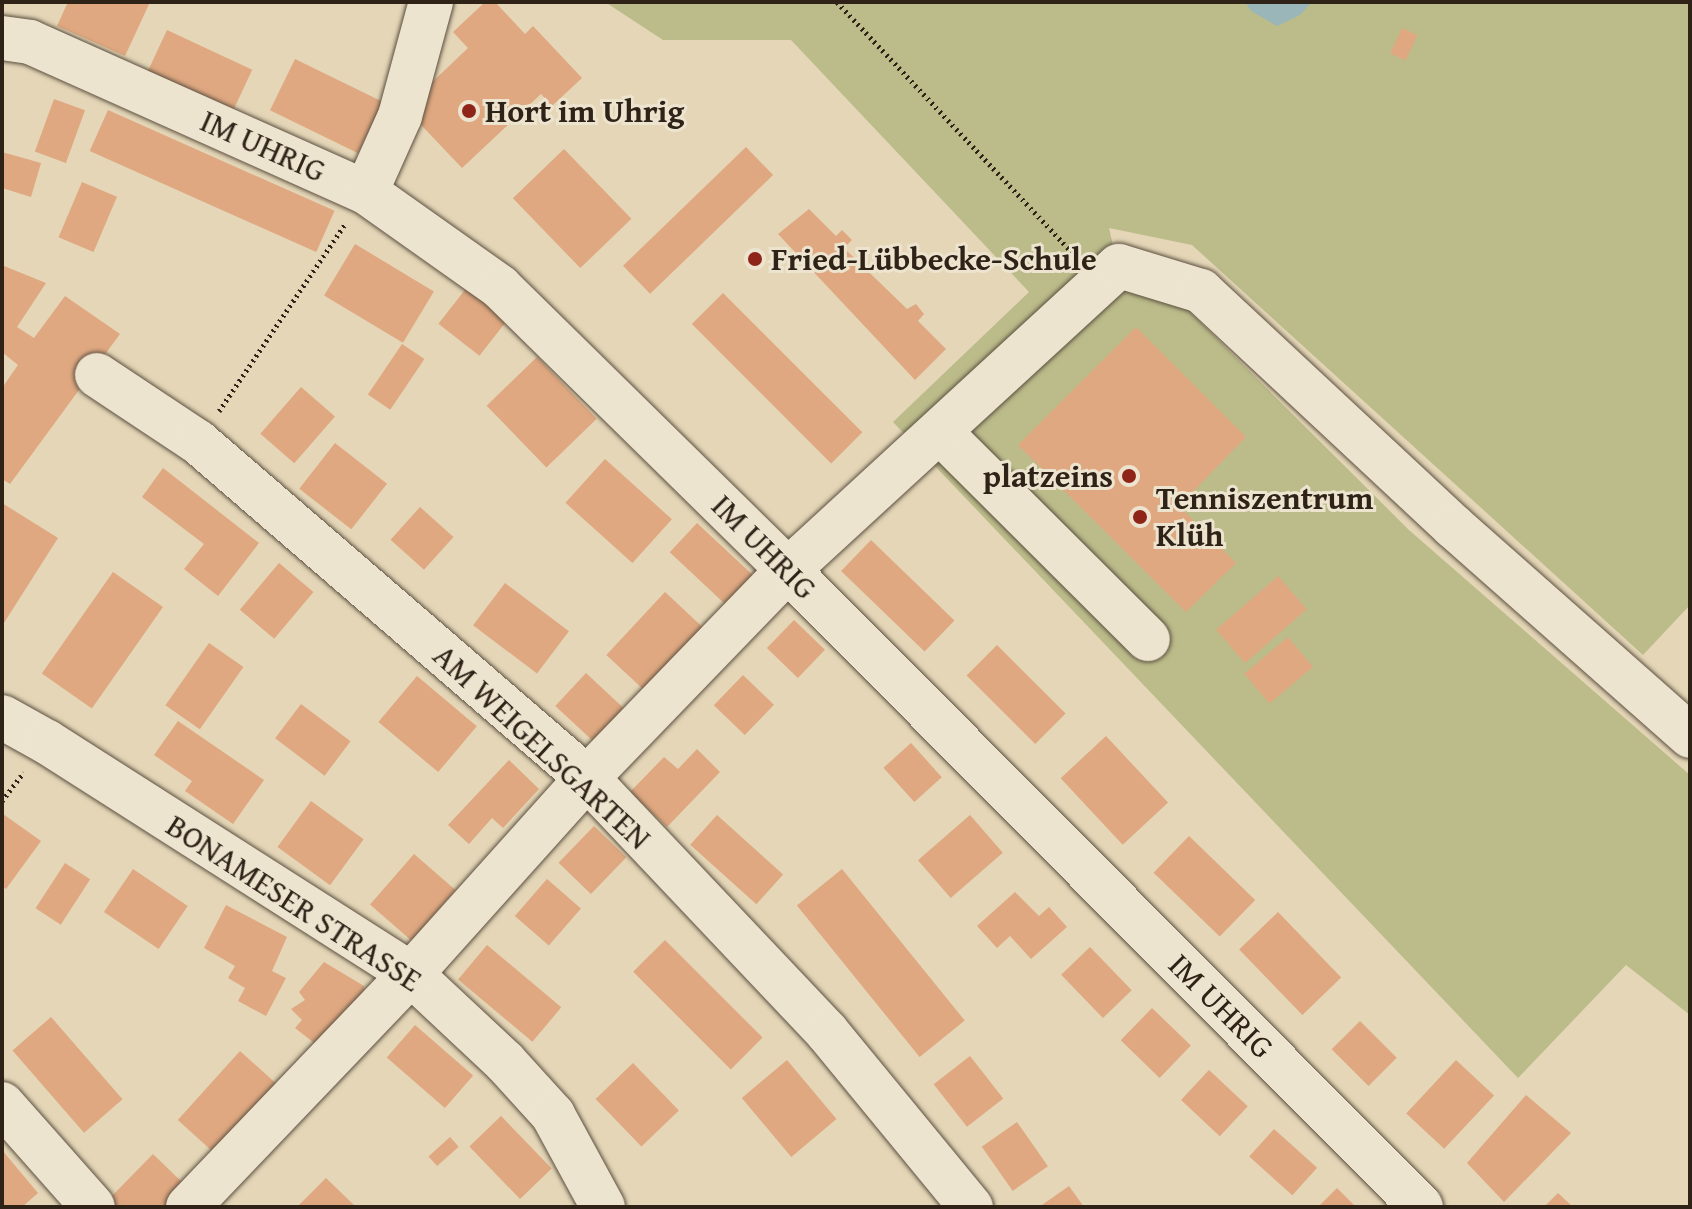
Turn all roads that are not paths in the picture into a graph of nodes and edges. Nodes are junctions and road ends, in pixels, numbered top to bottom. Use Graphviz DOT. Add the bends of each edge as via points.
graph roads {
  1 [pos="431,2"];
  2 [pos="2,38"];
  3 [pos="366,192"];
  4 [pos="97,375"];
  5 [pos="941,433"];
  6 [pos="788,570"];
  7 [pos="1148,639"];
  8 [pos="2,717"];
  9 [pos="1690,736"];
  10 [pos="587,778"];
  11 [pos="411,974"];
  12 [pos="2,1104"];
  13 [pos="93,1207"];
  14 [pos="188,1207"];
  15 [pos="603,1207"];
  16 [pos="971,1207"];
  17 [pos="1421,1207"];
  1 -- 3 [label="street" via="400,116"];
  2 -- 3 [label="street, IM UHRIG" via="30,42"];
  3 -- 6 [label="street, IM UHRIG" via="500,287"];
  4 -- 10 [label="street, AM WEIGELSGARTEN" via="198,442"];
  5 -- 6 [label="street"];
  5 -- 7 [label="street"];
  5 -- 9 [label="street" via="1119,266 1201,291 1453,526"];
  6 -- 10 [label="street"];
  6 -- 17 [label="street, IM UHRIG"];
  8 -- 11 [label="street, BONAMESER STRASSE"];
  10 -- 11 [label="street"];
  10 -- 16 [label="street, AM WEIGELSGARTEN" via="827,1032"];
  11 -- 14 [label="street"];
  11 -- 15 [label="street, BONAMESER STRASSE" via="553,1115"];
  12 -- 13 [label="street"];
}
